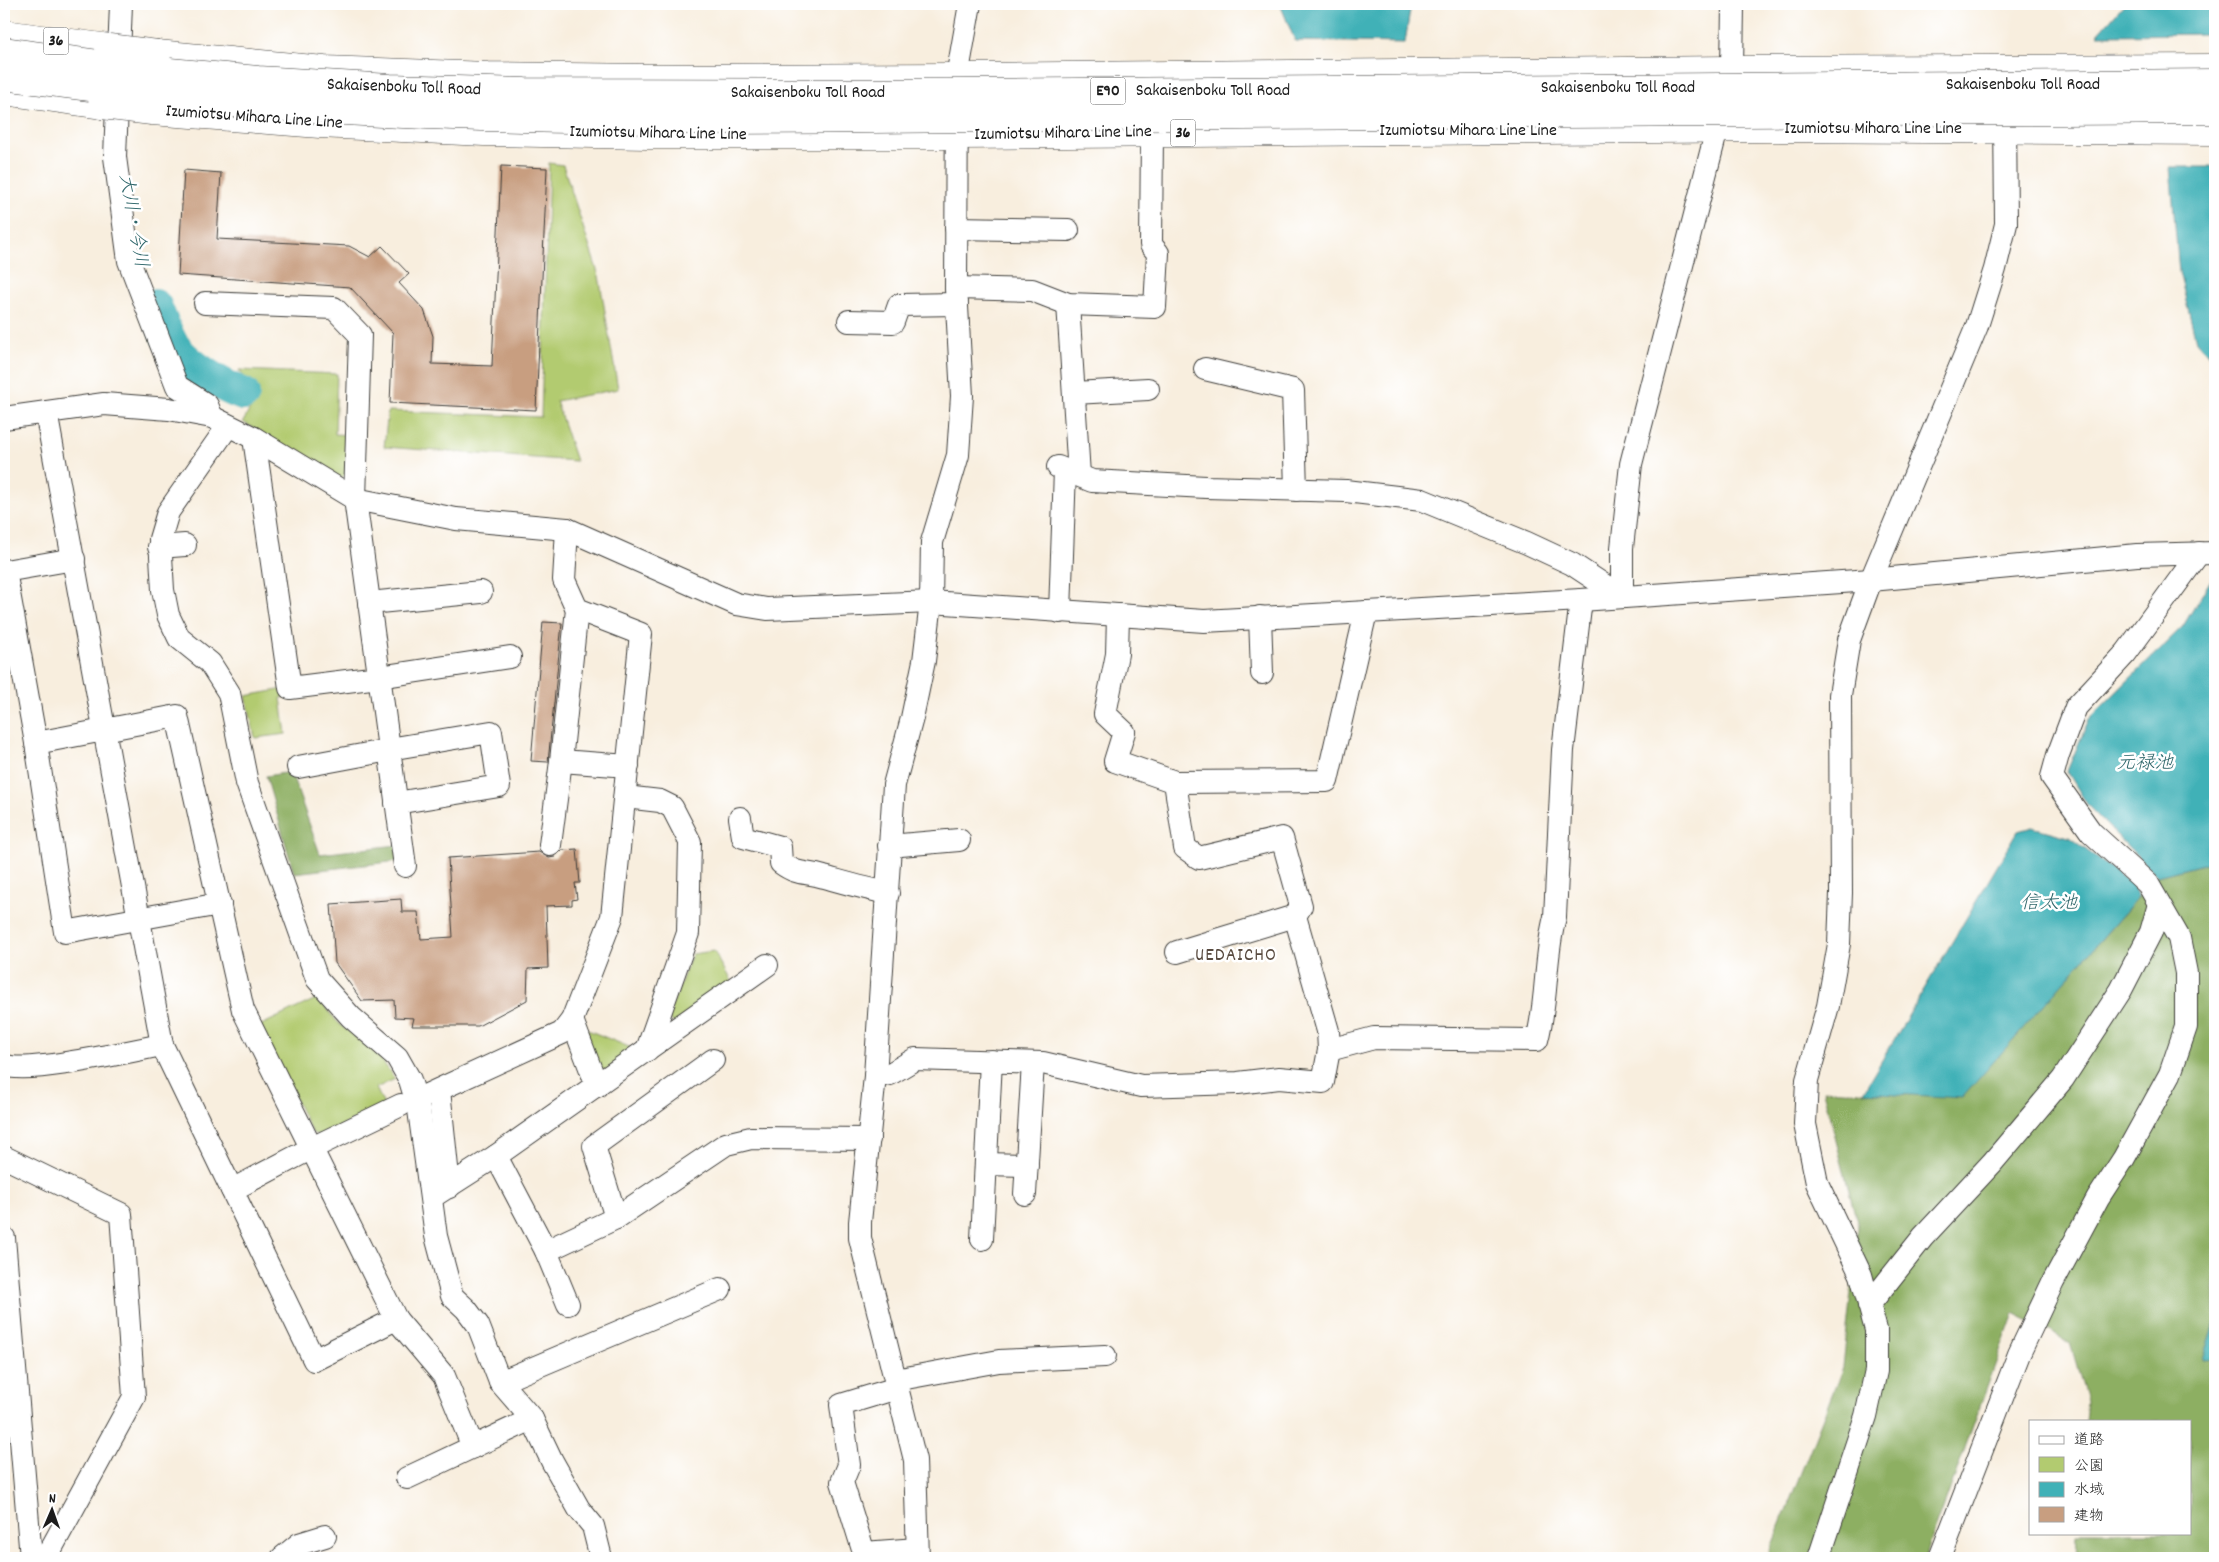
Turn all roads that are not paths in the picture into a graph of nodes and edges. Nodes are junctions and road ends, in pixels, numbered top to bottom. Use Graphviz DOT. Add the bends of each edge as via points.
graph roads {
  1 [pos="121,4"];
  2 [pos="970,4"];
  3 [pos="1733,4"];
  4 [pos="4,34"];
  5 [pos="4,51"];
  6 [pos="2215,68"];
  7 [pos="1732,70"];
  8 [pos="2002,70"];
  9 [pos="4,76"];
  10 [pos="957,78"];
  11 [pos="2215,83"];
  12 [pos="4,91"];
  13 [pos="2215,110"];
  14 [pos="1717,129"];
  15 [pos="2006,130"];
  16 [pos="2215,131"];
  17 [pos="1152,133"];
  18 [pos="958,135"];
  19 [pos="956,228"];
  20 [pos="1068,230"];
  21 [pos="956,296"];
  22 [pos="205,303"];
  23 [pos="1068,304"];
  24 [pos="849,321"];
  25 [pos="1206,369"];
  26 [pos="1148,389"];
  27 [pos="1074,393"];
  28 [pos="46,412"];
  29 [pos="4,418"];
  30 [pos="220,421"];
  31 [pos="254,438"];
  32 [pos="1068,471"];
  33 [pos="1296,490"];
  34 [pos="355,499"];
  35 [pos="566,529"];
  36 [pos="185,545"];
  37 [pos="160,547"];
  38 [pos="2207,553"];
  39 [pos="74,559"];
  40 [pos="1871,580"];
  41 [pos="481,592"];
  42 [pos="1622,597"];
  43 [pos="1581,600"];
  44 [pos="931,602"];
  45 [pos="369,603"];
  46 [pos="577,608"];
  47 [pos="1060,612"];
  48 [pos="1366,612"];
  49 [pos="1118,615"];
  50 [pos="1260,617"];
  51 [pos="510,656"];
  52 [pos="1262,673"];
  53 [pos="379,677"];
  54 [pos="105,730"];
  55 [pos="36,743"];
  56 [pos="389,749"];
  57 [pos="561,761"];
  58 [pos="628,766"];
  59 [pos="298,767"];
  60 [pos="1175,782"];
  61 [pos="624,797"];
  62 [pos="396,802"];
  63 [pos="740,818"];
  64 [pos="959,840"];
  65 [pos="550,845"];
  66 [pos="889,846"];
  67 [pos="405,866"];
  68 [pos="888,893"];
  69 [pos="220,904"];
  70 [pos="2159,904"];
  71 [pos="1295,916"];
  72 [pos="138,919"];
  73 [pos="1177,952"];
  74 [pos="768,965"];
  75 [pos="572,1020"];
  76 [pos="162,1045"];
  77 [pos="647,1050"];
  78 [pos="1329,1050"];
  79 [pos="713,1060"];
  80 [pos="991,1062"];
  81 [pos="1033,1063"];
  82 [pos="4,1065"];
  83 [pos="875,1076"];
  84 [pos="597,1086"];
  85 [pos="439,1090"];
  86 [pos="409,1103"];
  87 [pos="869,1138"];
  88 [pos="312,1148"];
  89 [pos="496,1156"];
  90 [pos="4,1157"];
  91 [pos="986,1164"];
  92 [pos="1027,1165"];
  93 [pos="232,1190"];
  94 [pos="440,1192"];
  95 [pos="1025,1194"];
  96 [pos="616,1218"];
  97 [pos="4,1238"];
  98 [pos="982,1239"];
  99 [pos="546,1250"];
  100 [pos="720,1289"];
  101 [pos="568,1304"];
  102 [pos="1869,1305"];
  103 [pos="396,1319"];
  104 [pos="1105,1356"];
  105 [pos="500,1382"];
  106 [pos="896,1384"];
  107 [pos="532,1419"];
  108 [pos="473,1447"];
  109 [pos="407,1478"];
  110 [pos="325,1536"];
  111 [pos="918,1554"];
  112 [pos="32,1558"];
  113 [pos="46,1558"];
  114 [pos="282,1558"];
  115 [pos="601,1558"];
  116 [pos="1820,1558"];
  117 [pos="1940,1558"];
  1 -- 30 [label="street" via="115,157 129,261 177,386 207,405"];
  2 -- 10 [label="street"];
  3 -- 7 [label="street"];
  4 -- 10 [label="main road, 36, bridge" via="157,54 324,70 654,78"];
  5 -- 11 [label="main road, Sakaisenboku Toll Road / E90, bridge" via="136,69 258,80 525,92 946,93"];
  6 -- 8 [label="main road, 36"];
  7 -- 8 [label="main road, 36"];
  7 -- 10 [label="main road, 36"];
  8 -- 15 [label="street"];
  9 -- 13 [label="main road, Sakaisenboku Toll Road / E90, bridge" via="139,94 259,105 518,117 936,118"];
  10 -- 18 [label="street"];
  12 -- 18 [label="main road, Izumiotsu Mihara Line Line / 36, bridge" via="152,111 484,132"];
  14 -- 15 [label="main road, Izumiotsu Mihara Line Line / 36"];
  14 -- 17 [label="main road, Izumiotsu Mihara Line Line / 36"];
  14 -- 42 [label="street" via="1631,464 1622,548"];
  15 -- 16 [label="main road, Izumiotsu Mihara Line Line / 36"];
  15 -- 40 [label="street" via="2006,224 1995,269 1977,326"];
  17 -- 18 [label="main road, Izumiotsu Mihara Line Line / 36"];
  17 -- 23 [label="street" via="1151,245 1158,253 1156,307"];
  18 -- 19 [label="street"];
  19 -- 20 [label="street"];
  19 -- 21 [label="street"];
  21 -- 23 [label="street" via="1032,290"];
  21 -- 24 [label="street" via="899,305 893,322"];
  21 -- 44 [label="street" via="962,396 958,455 932,542"];
  22 -- 34 [label="street" via="334,308 360,334"];
  23 -- 27 [label="street"];
  25 -- 33 [label="street" via="1293,390"];
  26 -- 27 [label="street"];
  27 -- 32 [label="street"];
  28 -- 29 [label="street"];
  28 -- 30 [label="street" via="104,404 169,409"];
  28 -- 39 [label="street"];
  30 -- 31 [label="street"];
  30 -- 37 [label="street" via="168,512"];
  31 -- 34 [label="street"];
  31 -- 53 [label="street" via="290,688"];
  32 -- 33 [label="street" via="1092,481"];
  32 -- 47 [label="street"];
  33 -- 42 [label="street" via="1346,491 1422,500 1563,560"];
  34 -- 35 [label="street" via="456,519"];
  34 -- 45 [label="street"];
  35 -- 44 [label="street" via="736,604 767,609"];
  35 -- 46 [label="street" via="564,580"];
  36 -- 37 [label="street"];
  37 -- 86 [label="street" via="168,615 179,638 210,663 229,693 247,783 317,979 351,1017 397,1057 410,1080"];
  38 -- 40 [label="street" via="2137,555"];
  38 -- 70 [label="street" via="2126,653 2076,707 2052,777 2090,832 2148,884"];
  39 -- 54 [label="street"];
  39 -- 55 [label="street" via="5,571"];
  40 -- 42 [label="street"];
  40 -- 102 [label="street" via="1850,640 1840,695 1839,944 1828,1006 1807,1080 1805,1124 1817,1184 1861,1275"];
  41 -- 45 [label="street"];
  42 -- 43 [label="street"];
  43 -- 48 [label="street"];
  43 -- 78 [label="street" via="1563,750 1555,918 1549,937 1543,1019 1537,1040 1374,1038"];
  44 -- 47 [label="street"];
  44 -- 66 [label="street" via="924,661 894,785"];
  45 -- 53 [label="street"];
  46 -- 57 [label="street"];
  46 -- 58 [label="street" via="641,634"];
  47 -- 49 [label="street"];
  48 -- 50 [label="street"];
  48 -- 60 [label="street" via="1326,781"];
  49 -- 50 [label="street" via="1204,621"];
  49 -- 60 [label="street" via="1117,654 1105,714 1124,732 1115,761"];
  50 -- 52 [label="street"];
  51 -- 53 [label="street"];
  53 -- 56 [label="street"];
  54 -- 55 [label="street"];
  54 -- 69 [label="street" via="177,716"];
  54 -- 72 [label="street"];
  55 -- 72 [label="street" via="65,932"];
  56 -- 59 [label="street"];
  56 -- 62 [label="street"];
  56 -- 62 [label="street" via="491,732 499,786"];
  57 -- 58 [label="street"];
  57 -- 65 [label="street"];
  58 -- 61 [label="street"];
  60 -- 71 [label="street" via="1185,848 1199,858 1282,838 1301,906"];
  61 -- 75 [label="street" via="612,918"];
  61 -- 77 [label="street" via="660,801 672,806 690,842 688,934"];
  62 -- 67 [label="street"];
  63 -- 68 [label="street" via="743,837 780,847 781,864 793,872"];
  64 -- 66 [label="street"];
  66 -- 68 [label="street"];
  68 -- 83 [label="street"];
  69 -- 72 [label="street"];
  69 -- 88 [label="street" via="243,1010"];
  70 -- 102 [label="street" via="2151,932 2121,990 2063,1079 1923,1237"];
  70 -- 117 [label="street" via="2179,938 2186,973 2186,1027 2180,1046 2170,1074 2098,1198 2019,1354"];
  71 -- 73 [label="street"];
  71 -- 78 [label="street" via="1328,1031"];
  72 -- 76 [label="street"];
  74 -- 77 [label="street"];
  75 -- 84 [label="street"];
  75 -- 85 [label="street" via="562,1033"];
  76 -- 82 [label="street" via="46,1066 12,1068"];
  76 -- 93 [label="street"];
  77 -- 84 [label="street"];
  78 -- 81 [label="street" via="1323,1082 1279,1078 1238,1083 1141,1086"];
  79 -- 96 [label="street" via="594,1146"];
  80 -- 81 [label="street"];
  80 -- 83 [label="street" via="914,1059 890,1074"];
  80 -- 91 [label="street"];
  81 -- 92 [label="street"];
  83 -- 87 [label="street"];
  84 -- 89 [label="street"];
  85 -- 86 [label="street"];
  85 -- 94 [label="street"];
  86 -- 88 [label="street"];
  86 -- 94 [label="street"];
  87 -- 96 [label="street" via="751,1138 726,1144"];
  87 -- 106 [label="street" via="860,1238"];
  88 -- 93 [label="street"];
  88 -- 103 [label="street"];
  89 -- 94 [label="street"];
  89 -- 99 [label="street"];
  90 -- 113 [label="street" via="120,1214 134,1397"];
  91 -- 92 [label="street"];
  91 -- 98 [label="street"];
  92 -- 95 [label="street"];
  93 -- 103 [label="street" via="314,1360"];
  94 -- 105 [label="street" via="441,1260 452,1296 478,1325"];
  96 -- 99 [label="street"];
  97 -- 112 [label="street"];
  99 -- 101 [label="street"];
  100 -- 105 [label="street"];
  102 -- 116 [label="street" via="1876,1330 1876,1371 1866,1416"];
  103 -- 108 [label="street" via="444,1376"];
  104 -- 106 [label="street" via="999,1361"];
  105 -- 107 [label="street"];
  106 -- 111 [label="street" via="915,1460"];
  106 -- 111 [label="street" via="841,1405 850,1465 842,1482 864,1553"];
  107 -- 108 [label="street"];
  107 -- 115 [label="street" via="556,1469 593,1526"];
  108 -- 109 [label="street"];
  110 -- 114 [label="street" via="299,1544"];
}
